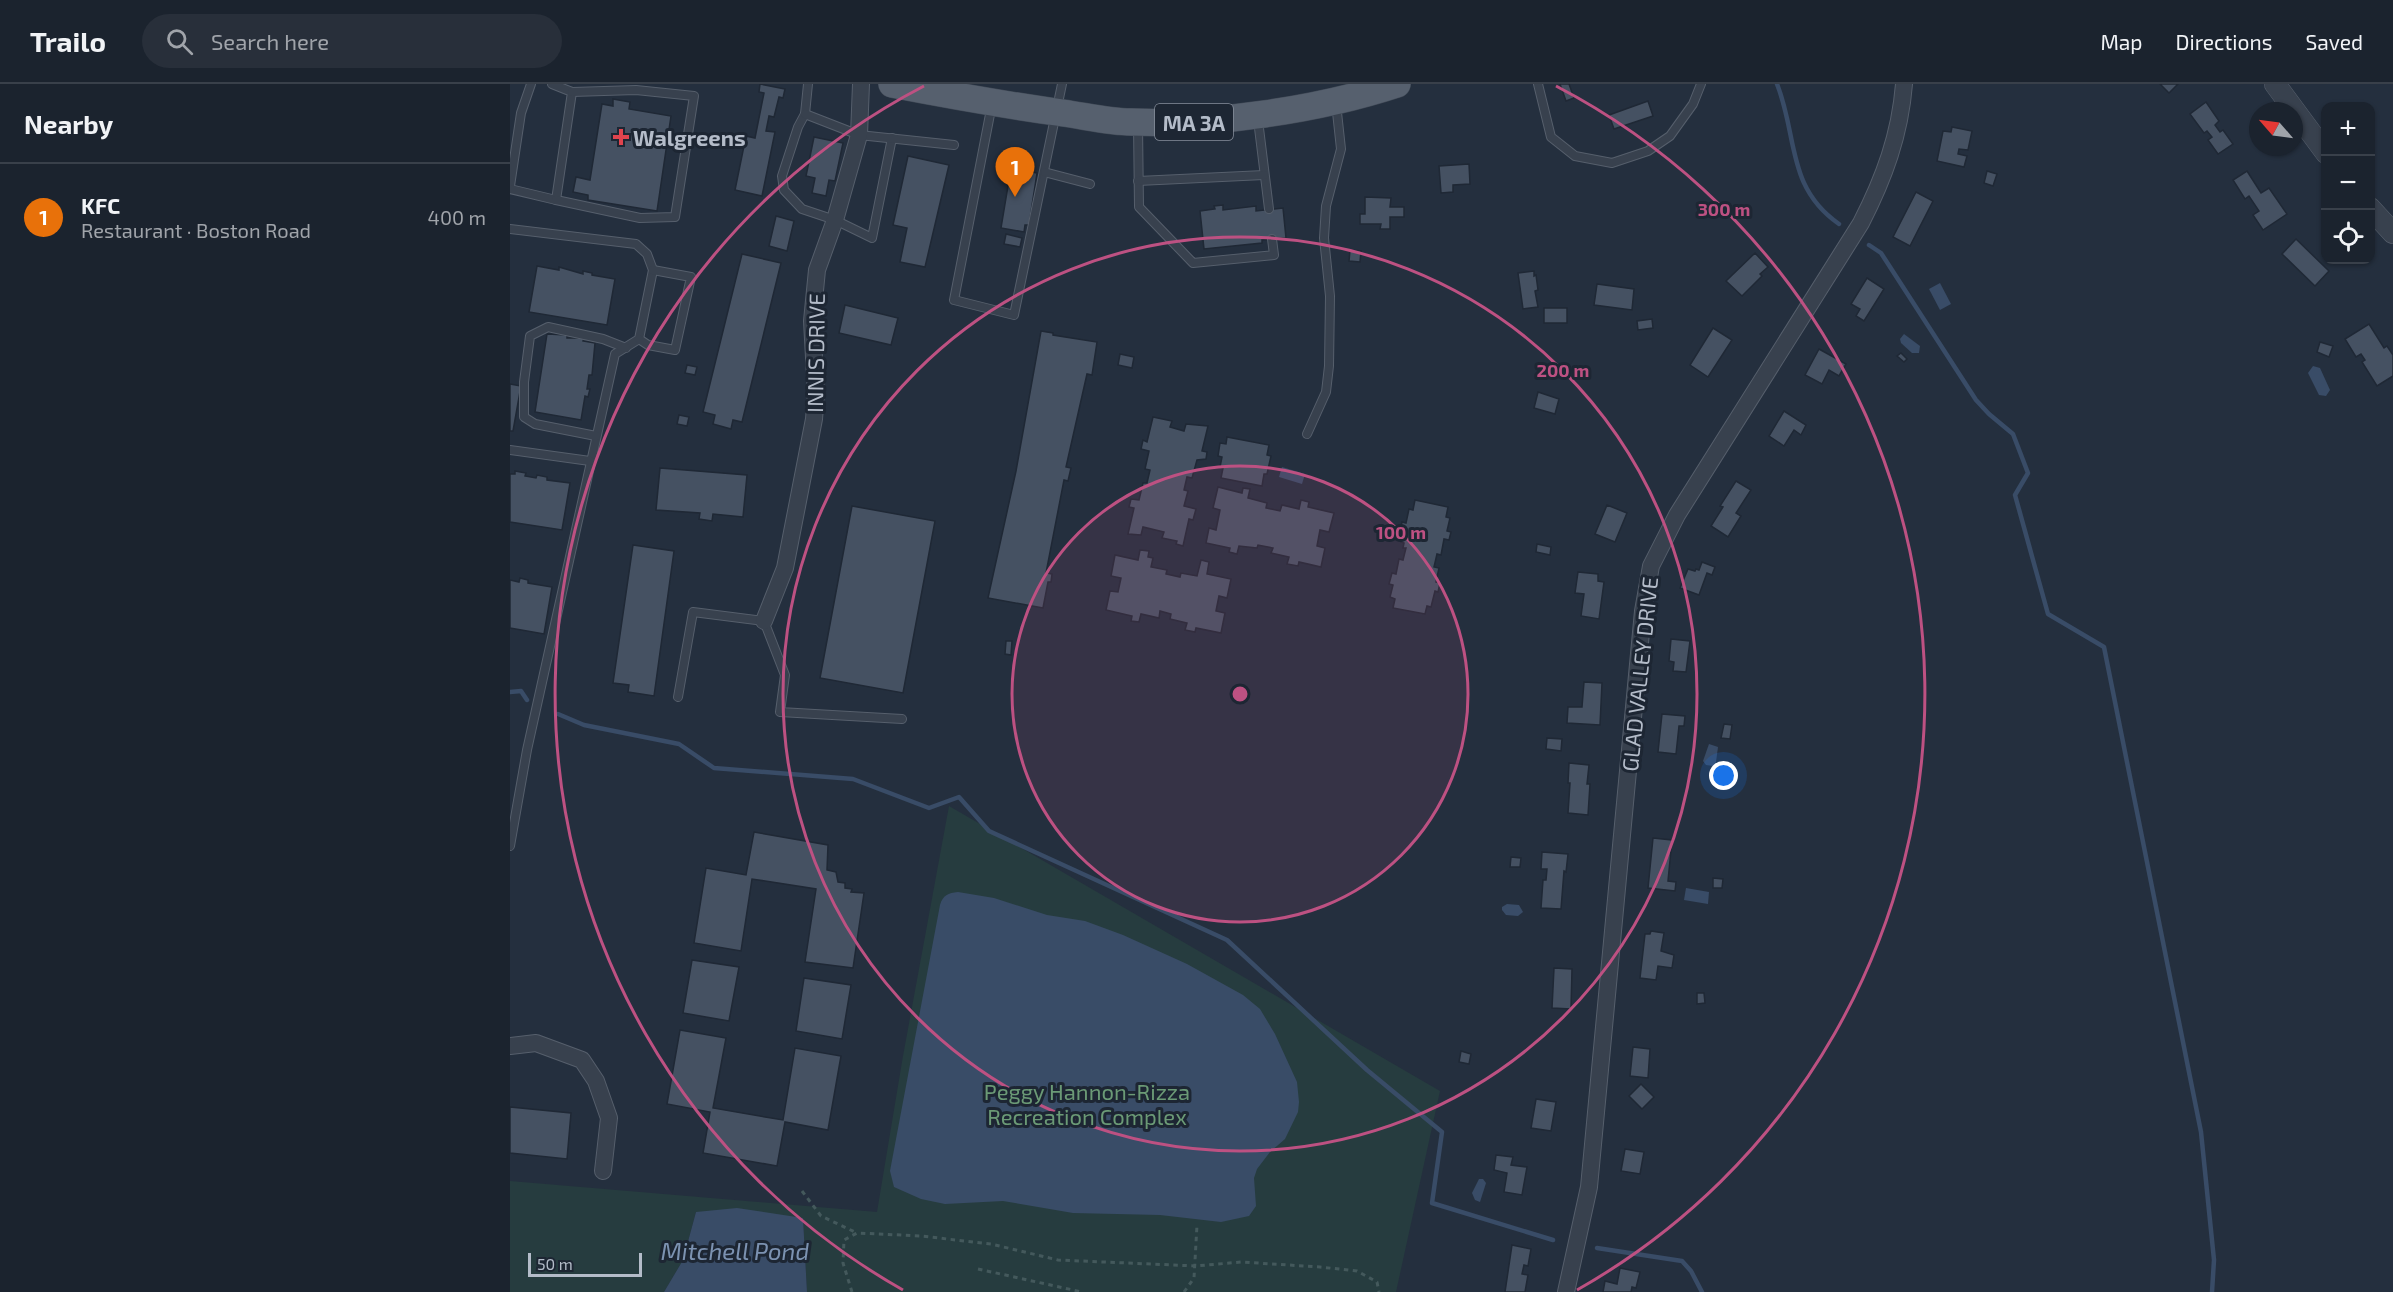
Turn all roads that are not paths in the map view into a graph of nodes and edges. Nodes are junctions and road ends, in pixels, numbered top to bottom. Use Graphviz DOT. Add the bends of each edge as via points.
graph roads {
  1 [pos="531,84"];
  2 [pos="552,84"];
  3 [pos="808,84"];
  4 [pos="861,84"];
  5 [pos="892,84"];
  6 [pos="1062,84"];
  7 [pos="1397,84"];
  8 [pos="1538,84"];
  9 [pos="1701,84"];
  10 [pos="1904,84"];
  11 [pos="2275,84"];
  12 [pos="572,92"];
  13 [pos="986,97"];
  14 [pos="1336,100"];
  15 [pos="1056,112"];
  16 [pos="805,114"];
  17 [pos="1257,114"];
  18 [pos="1138,122"];
  19 [pos="859,135"];
  20 [pos="892,138"];
  21 [pos="954,145"];
  22 [pos="2321,147"];
  23 [pos="1044,172"];
  24 [pos="1264,175"];
  25 [pos="1138,181"];
  26 [pos="1090,184"];
  27 [pos="510,187"];
  28 [pos="556,200"];
  29 [pos="1269,209"];
  30 [pos="2372,210"];
  31 [pos="835,220"];
  32 [pos="510,229"];
  33 [pos="2393,233"];
  34 [pos="1272,239"];
  35 [pos="653,270"];
  36 [pos="639,339"];
  37 [pos="626,348"];
  38 [pos="1307,434"];
  39 [pos="596,436"];
  40 [pos="510,450"];
  41 [pos="590,461"];
  42 [pos="764,621"];
  43 [pos="678,697"];
  44 [pos="902,719"];
  45 [pos="510,846"];
  46 [pos="510,1046"];
  47 [pos="603,1171"];
  48 [pos="1566,1292"];
  1 -- 27 [label="lane" via="521,112"];
  2 -- 12 [label="lane"];
  3 -- 16 [label="lane"];
  4 -- 19 [label="street, INNIS DRIVE"];
  5 -- 13 [label="main road, MA 3A"];
  6 -- 15 [label="lane"];
  7 -- 14 [label="main road, MA 3A"];
  8 -- 9 [label="lane" via="1551,137 1575,156 1612,163 1648,151 1670,136 1693,104"];
  10 -- 48 [label="street, GLAD VALLEY DRIVE" via="1891,156 1861,223 1677,515 1651,566 1642,622 1589,1187"];
  11 -- 22 [label="street"];
  12 -- 28 [label="lane"];
  12 -- 28 [label="lane" via="636,90 694,96 675,217 640,218"];
  13 -- 15 [label="main road, MA 3A"];
  13 -- 23 [label="lane" via="954,300 1014,315"];
  14 -- 17 [label="main road, MA 3A"];
  14 -- 38 [label="lane" via="1341,148 1326,206 1324,238 1331,306 1329,366 1326,392"];
  15 -- 18 [label="main road, MA 3A"];
  15 -- 23 [label="lane"];
  16 -- 19 [label="lane"];
  16 -- 31 [label="lane" via="782,176 784,190 802,209"];
  17 -- 18 [label="main road, MA 3A" via="1197,122"];
  17 -- 24 [label="lane"];
  18 -- 25 [label="lane"];
  19 -- 20 [label="lane"];
  19 -- 31 [label="street, INNIS DRIVE"];
  20 -- 21 [label="lane"];
  20 -- 31 [label="lane" via="872,238"];
  23 -- 26 [label="lane"];
  24 -- 25 [label="lane"];
  24 -- 29 [label="lane"];
  25 -- 34 [label="lane" via="1139,207 1193,263 1274,255"];
  27 -- 28 [label="lane"];
  30 -- 33 [label="street"];
  31 -- 42 [label="street, INNIS DRIVE" via="818,270 812,321 814,418 785,568"];
  32 -- 35 [label="lane" via="636,244 647,254"];
  35 -- 36 [label="lane"];
  35 -- 36 [label="lane" via="692,277 675,350 648,345"];
  36 -- 37 [label="lane"];
  37 -- 39 [label="lane" via="615,354"];
  37 -- 39 [label="lane" via="548,327 530,336 524,417 535,424"];
  39 -- 41 [label="lane"];
  40 -- 41 [label="lane"];
  41 -- 45 [label="lane"];
  42 -- 43 [label="lane" via="693,612"];
  42 -- 44 [label="lane" via="785,675 780,712"];
  46 -- 47 [label="street" via="536,1043 582,1060 596,1081 609,1118"];
}
